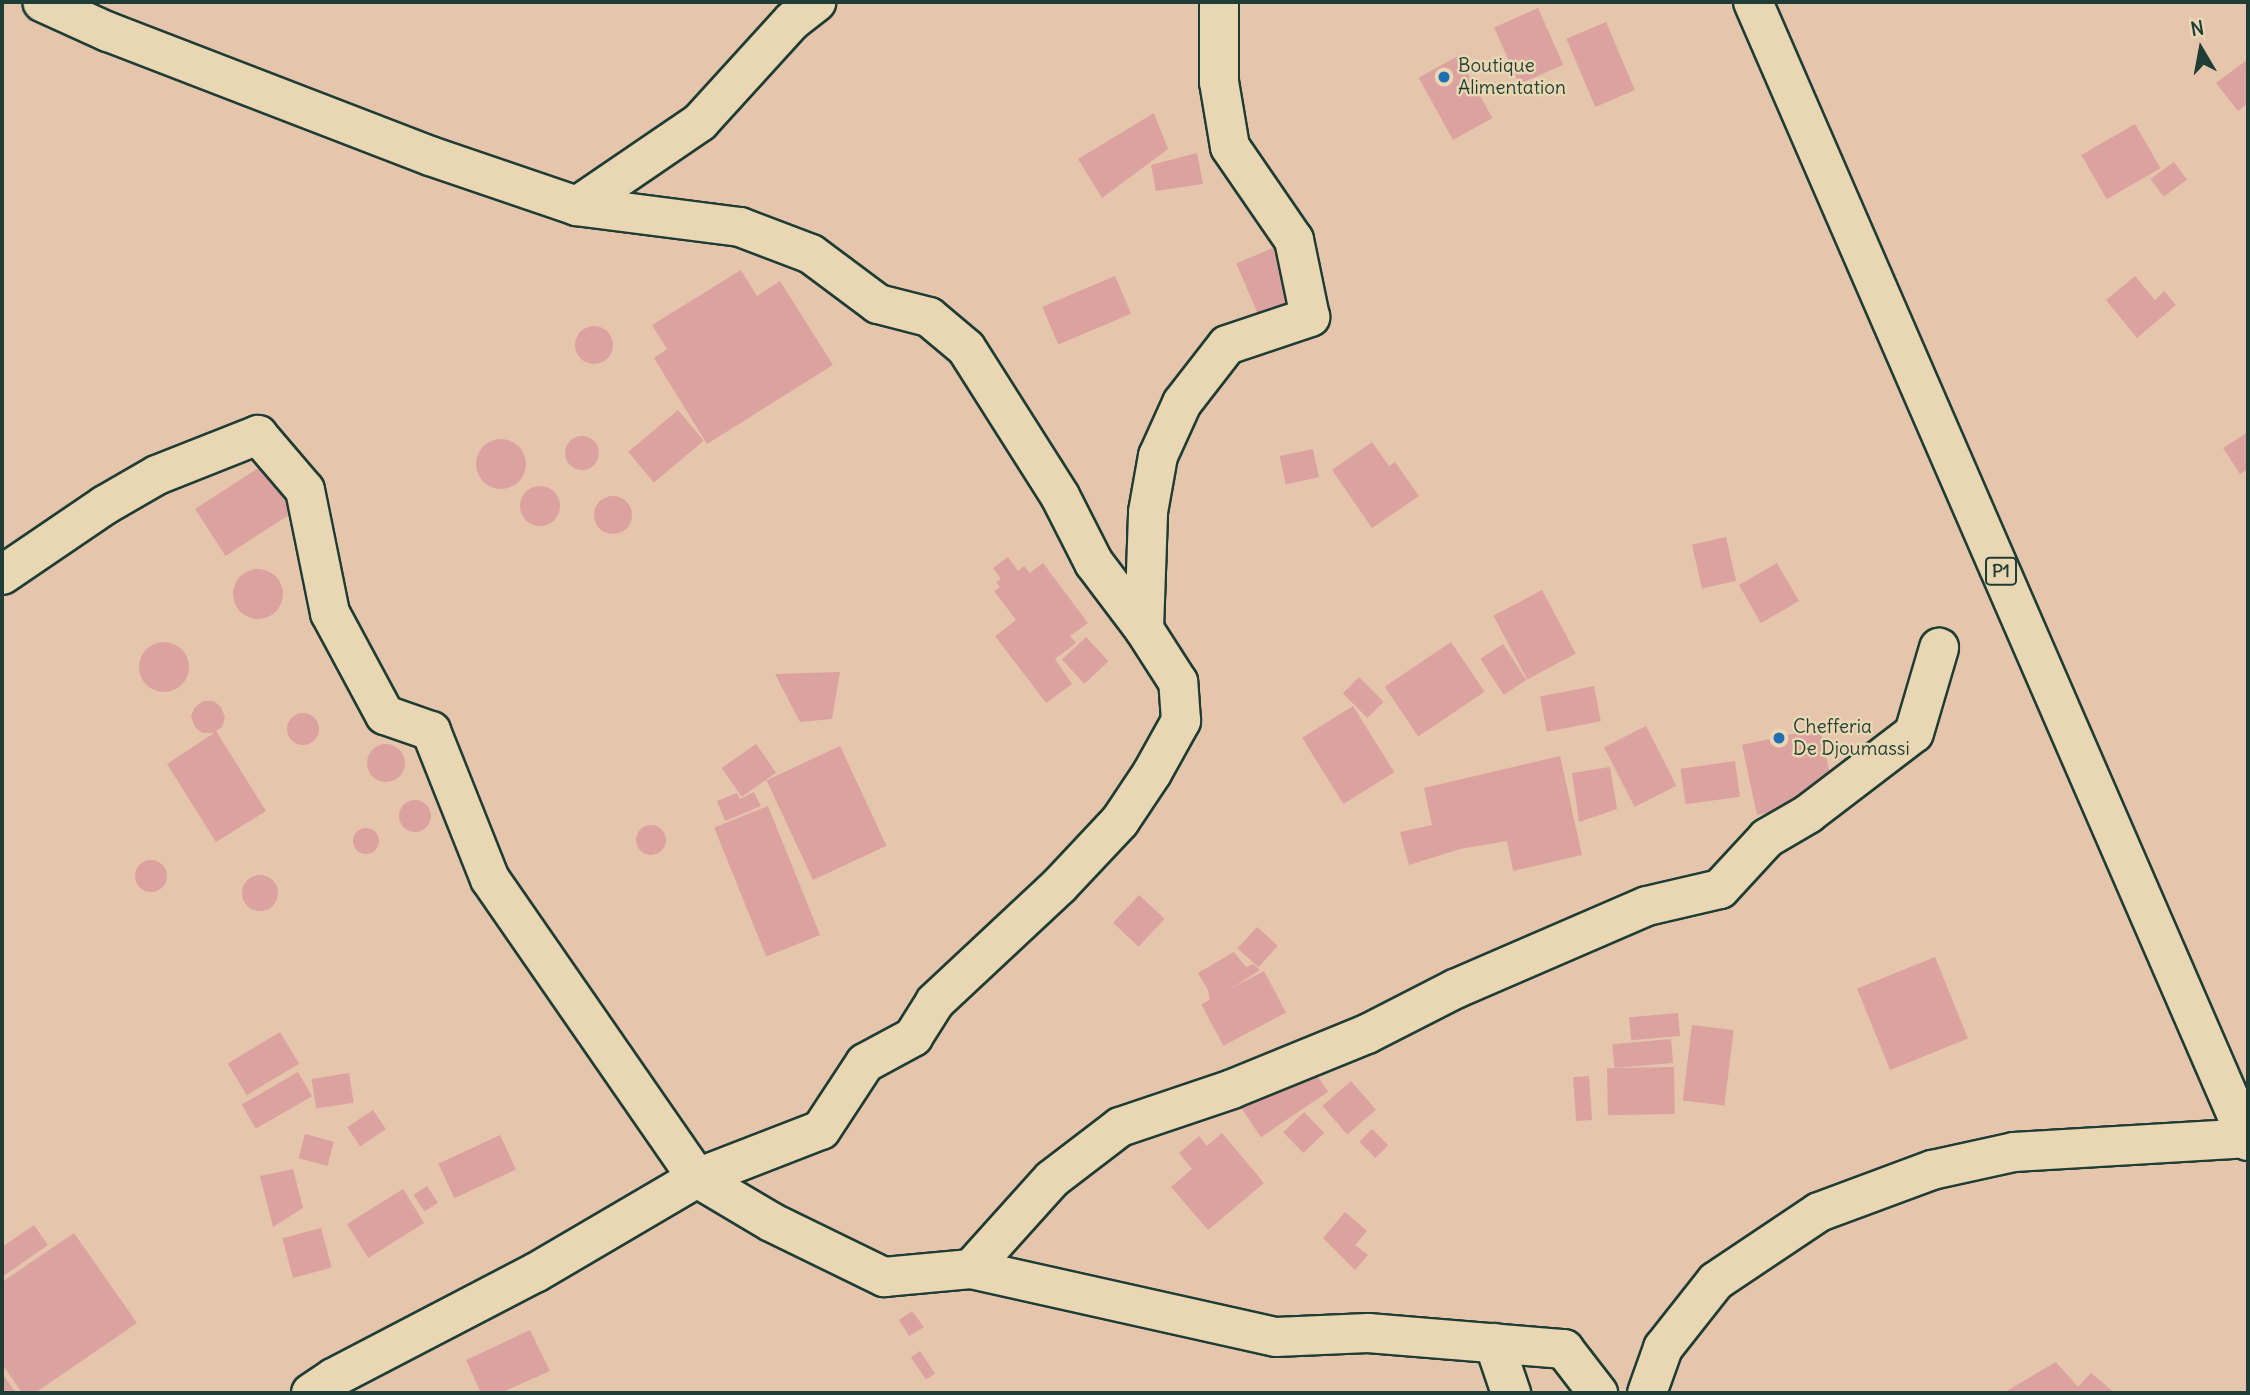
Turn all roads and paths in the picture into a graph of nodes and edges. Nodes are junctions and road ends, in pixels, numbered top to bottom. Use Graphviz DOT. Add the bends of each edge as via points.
graph roads {
  1 [pos="43,2"];
  2 [pos="816,2"];
  3 [pos="1219,2"];
  4 [pos="1753,2"];
  5 [pos="577,206"];
  6 [pos="2,575"];
  7 [pos="1144,629"];
  8 [pos="1939,648"];
  9 [pos="2248,1139"];
  10 [pos="697,1178"];
  11 [pos="971,1269"];
  12 [pos="1494,1343"];
  13 [pos="311,1393"];
  14 [pos="1511,1393"];
  15 [pos="1598,1393"];
  16 [pos="1647,1393"];
  1 -- 5 [label="street" via="108,32 430,156"];
  2 -- 5 [label="street" via="792,21 700,122"];
  3 -- 7 [label="street" via="1219,82 1230,147 1294,240 1310,317 1227,345 1182,403 1158,456 1148,512"];
  4 -- 9 [label="street, P1"];
  5 -- 7 [label="street" via="740,227 811,254 878,304 929,317 966,348 1060,496 1094,563"];
  6 -- 10 [label="street" via="157,475 258,435 305,490 330,613 385,715 431,731 490,879"];
  7 -- 10 [label="street" via="1178,682 1181,721 1120,821 1059,886 934,1002 913,1037 865,1063 821,1130"];
  8 -- 11 [label="street" via="1914,733 1808,814 1767,838 1720,889 1647,906 1455,989 1367,1034 1231,1089 1120,1127 1052,1179"];
  9 -- 16 [label="street" via="2014,1152 1932,1170 1819,1212 1716,1281 1663,1348"];
  10 -- 11 [label="street" via="771,1222 884,1278"];
  10 -- 13 [label="street" via="535,1273"];
  11 -- 12 [label="street" via="1276,1337 1368,1333"];
  12 -- 14 [label="street"];
  12 -- 15 [label="street" via="1564,1349"];
}
